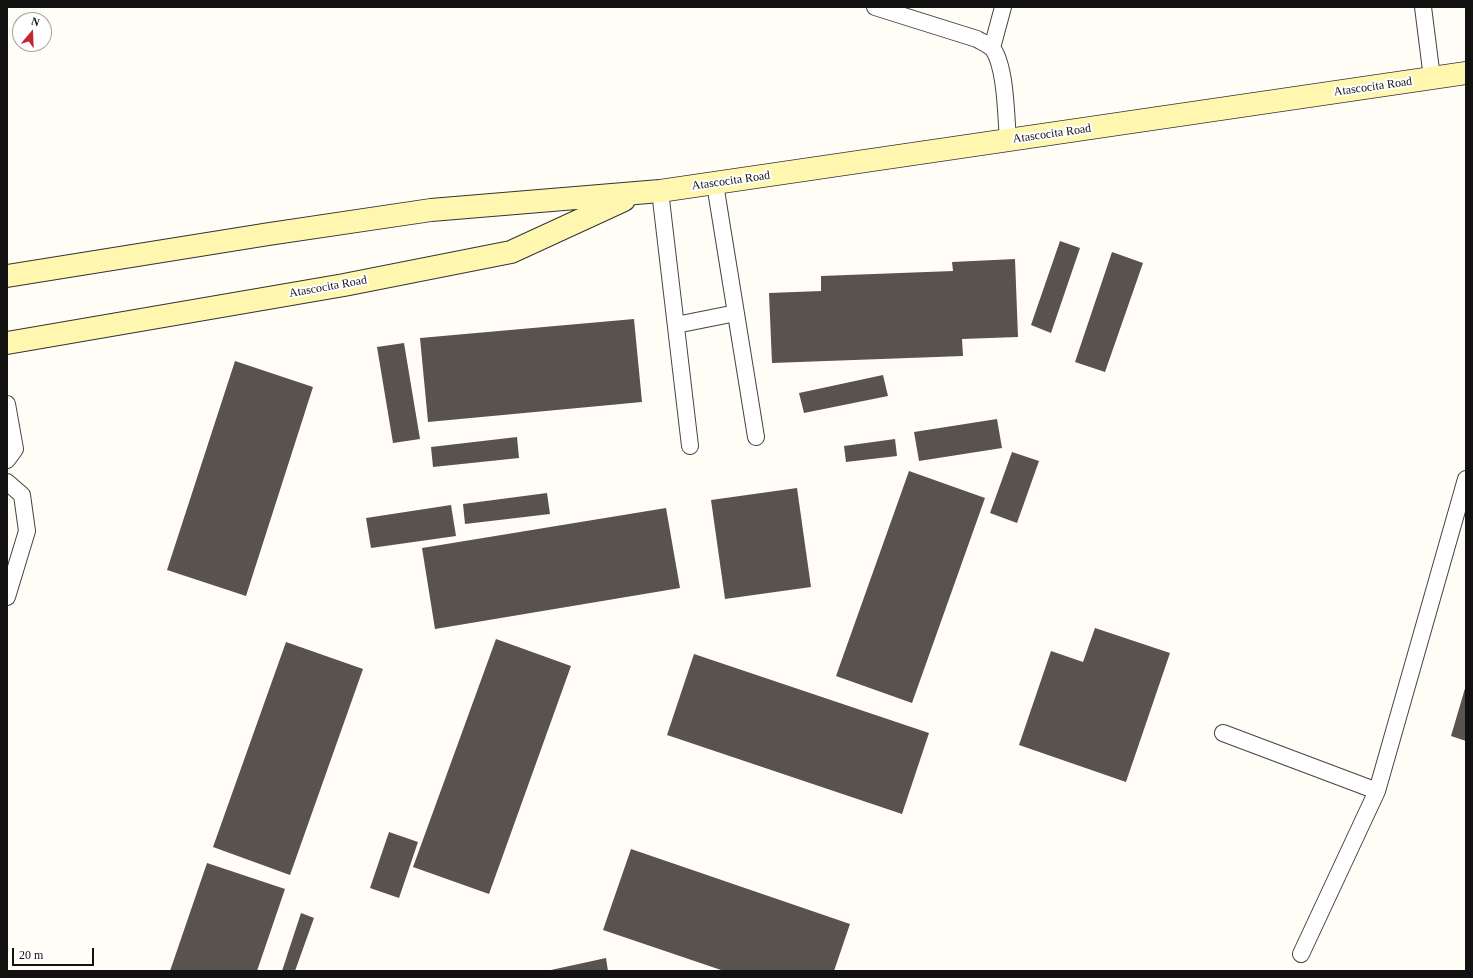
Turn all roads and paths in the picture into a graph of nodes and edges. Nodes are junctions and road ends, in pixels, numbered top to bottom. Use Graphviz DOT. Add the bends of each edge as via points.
graph roads {
  1 [pos="875,7"];
  2 [pos="1003,7"];
  3 [pos="1423,7"];
  4 [pos="992,48"];
  5 [pos="1466,73"];
  6 [pos="1432,78"];
  7 [pos="1008,140"];
  8 [pos="714,184"];
  9 [pos="660,191"];
  10 [pos="638,194"];
  11 [pos="7,276"];
  12 [pos="736,313"];
  13 [pos="676,324"];
  14 [pos="7,343"];
  15 [pos="7,404"];
  16 [pos="756,437"];
  17 [pos="690,446"];
  18 [pos="7,460"];
  19 [pos="1466,479"];
  20 [pos="7,482"];
  21 [pos="7,597"];
  22 [pos="1223,734"];
  23 [pos="1376,791"];
  24 [pos="1301,954"];
  1 -- 4 [label="lane" via="977,39"];
  2 -- 4 [label="lane"];
  3 -- 6 [label="lane"];
  4 -- 7 [label="lane" via="999,62"];
  5 -- 6 [label="main road, Atascocita Road"];
  6 -- 7 [label="main road, Atascocita Road"];
  7 -- 8 [label="main road, Atascocita Road"];
  8 -- 9 [label="main road, Atascocita Road"];
  8 -- 12 [label="lane"];
  9 -- 10 [label="main road, Atascocita Road"];
  9 -- 13 [label="lane"];
  10 -- 11 [label="main road, Atascocita Road" via="431,210"];
  10 -- 14 [label="main road, Atascocita Road" via="511,252 344,285"];
  12 -- 13 [label="lane"];
  12 -- 16 [label="lane"];
  13 -- 17 [label="lane"];
  15 -- 18 [label="lane" via="15,449"];
  19 -- 23 [label="lane"];
  20 -- 21 [label="lane" via="22,495 27,531"];
  22 -- 23 [label="lane"];
  23 -- 24 [label="lane"];
}
